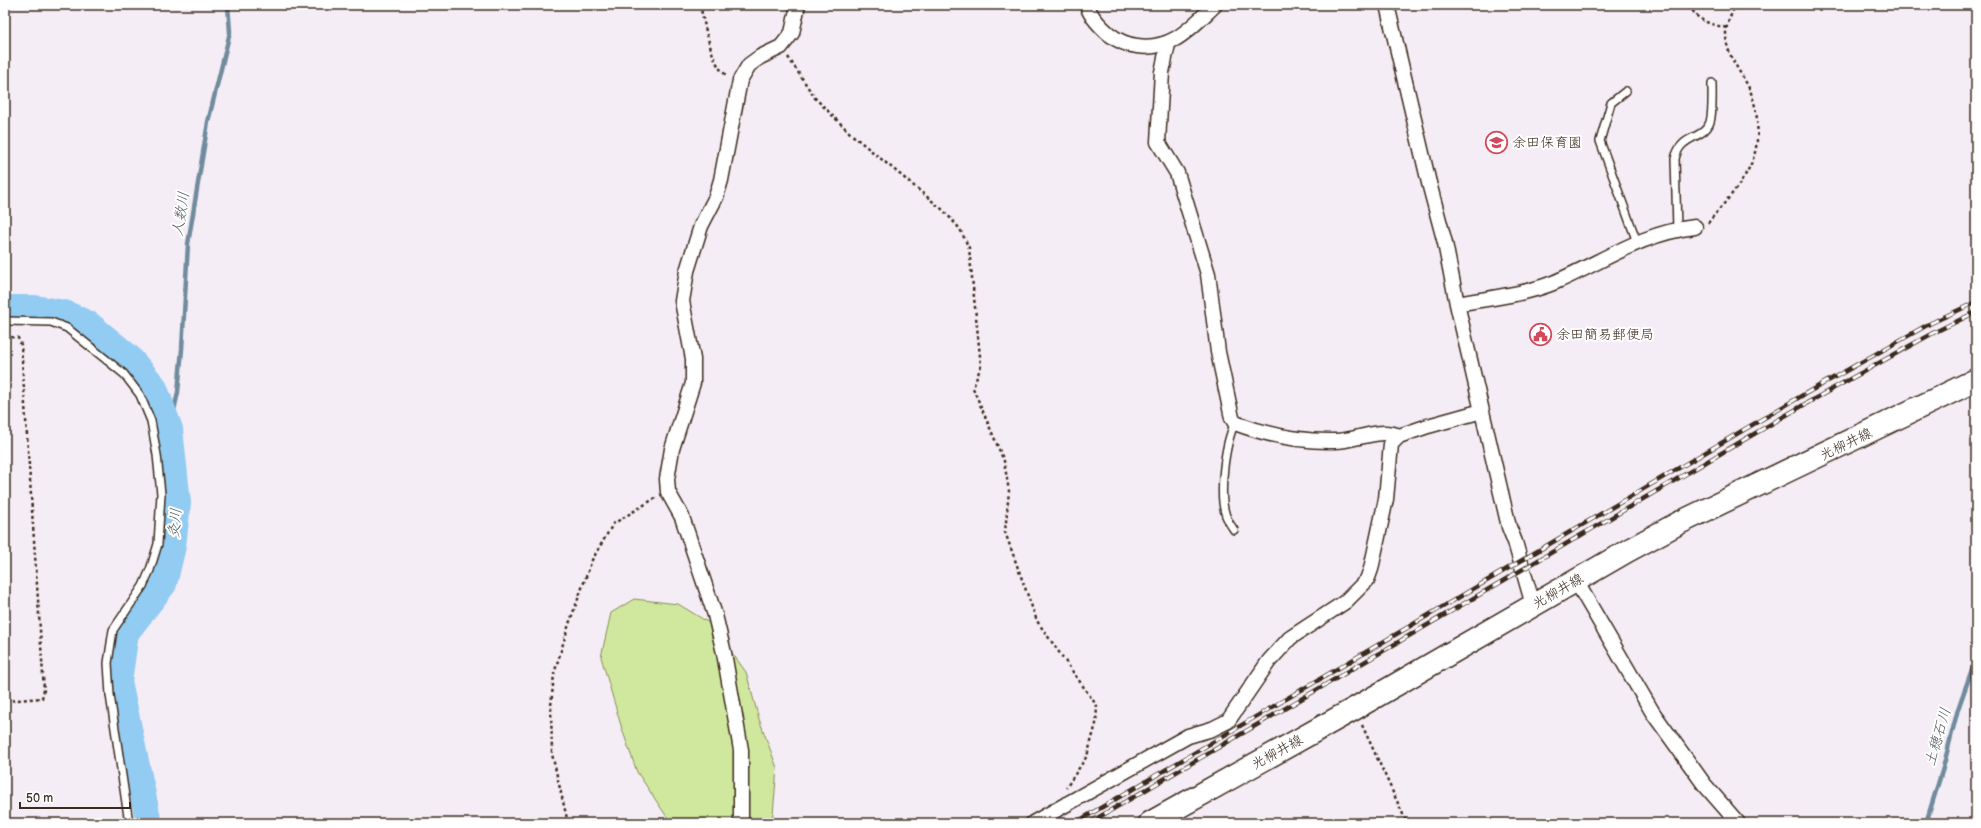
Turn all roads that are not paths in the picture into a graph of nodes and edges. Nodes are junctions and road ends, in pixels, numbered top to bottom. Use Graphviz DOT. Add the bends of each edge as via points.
graph roads {
  1 [pos="798,5"];
  2 [pos="1087,5"];
  3 [pos="1215,5"];
  4 [pos="1387,5"];
  5 [pos="1168,44"];
  6 [pos="1712,83"];
  7 [pos="1626,91"];
  8 [pos="1695,227"];
  9 [pos="1677,229"];
  10 [pos="1637,242"];
  11 [pos="1457,304"];
  12 [pos="5,320"];
  13 [pos="1976,380"];
  14 [pos="1482,411"];
  15 [pos="1235,422"];
  16 [pos="1399,436"];
  17 [pos="1234,530"];
  18 [pos="1576,581"];
  19 [pos="1533,605"];
  20 [pos="129,823"];
  21 [pos="741,823"];
  22 [pos="1033,823"];
  23 [pos="1150,823"];
  24 [pos="1738,823"];
  1 -- 21 [label="street" via="792,34 781,47 760,56 749,65 740,80 722,180 701,226 687,271 682,301 693,359 693,383 672,449 667,479 668,492 682,517 715,615 724,653 741,750"];
  2 -- 5 [label="street" via="1100,26 1116,40 1146,47"];
  3 -- 5 [label="street"];
  4 -- 11 [label="street" via="1445,243"];
  5 -- 15 [label="street" via="1162,72 1158,142 1177,173 1208,274 1218,352"];
  6 -- 9 [label="lane" via="1710,122 1704,131 1682,143 1677,149"];
  7 -- 10 [label="lane" via="1611,103 1600,141"];
  8 -- 9 [label="street"];
  9 -- 10 [label="street"];
  10 -- 11 [label="street" via="1552,283 1531,290"];
  11 -- 14 [label="street"];
  12 -- 20 [label="lane" via="52,322 68,328 124,374 140,395 151,421 161,494 158,544 143,586 113,630 108,663 110,695"];
  13 -- 18 [label="main road, 光柳井線" via="1679,523"];
  14 -- 16 [label="street"];
  14 -- 19 [label="street" via="1509,526"];
  15 -- 16 [label="street" via="1279,436 1318,441 1337,441 1382,433"];
  15 -- 17 [label="lane" via="1231,430 1225,464 1223,495 1226,516"];
  16 -- 22 [label="street" via="1392,444 1386,499 1372,569 1367,580 1345,602 1290,638 1269,661 1228,721 1188,736"];
  18 -- 19 [label="main road, 光柳井線"];
  18 -- 24 [label="street" via="1653,713 1704,784"];
  19 -- 23 [label="main road, 光柳井線"];
}
